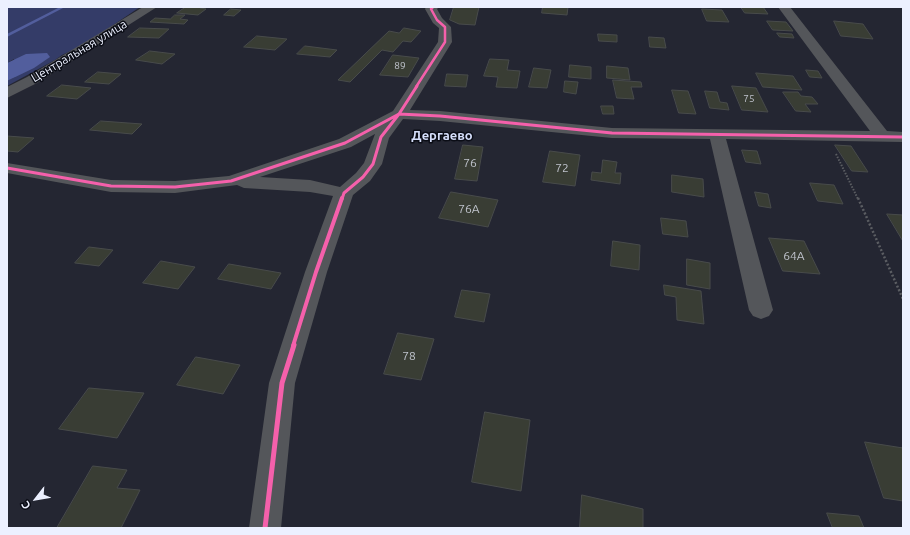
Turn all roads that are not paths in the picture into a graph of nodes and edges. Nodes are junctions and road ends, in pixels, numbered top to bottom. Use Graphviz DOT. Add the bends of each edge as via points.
graph roads {
  1 [pos="151,7"];
  2 [pos="432,7"];
  3 [pos="784,7"];
  4 [pos="7,92"];
  5 [pos="399,114"];
  6 [pos="717,134"];
  7 [pos="882,136"];
  8 [pos="903,138"];
  9 [pos="7,168"];
  10 [pos="231,181"];
  11 [pos="344,193"];
  12 [pos="761,310"];
  13 [pos="265,528"];
  1 -- 4 [label="street, Центральная улица" via="32,80"];
  2 -- 5 [label="street" via="437,20 445,27 445,42"];
  3 -- 7 [label="street"];
  5 -- 6 [label="street" via="612,133"];
  5 -- 10 [label="street" via="345,143"];
  5 -- 11 [label="street" via="381,137 373,164 363,178"];
  6 -- 7 [label="street"];
  6 -- 12 [label="street"];
  7 -- 8 [label="street"];
  9 -- 10 [label="street" via="111,186 175,187"];
  10 -- 11 [label="street" via="310,186"];
  11 -- 13 [label="street" via="316,272 282,383"];
}
